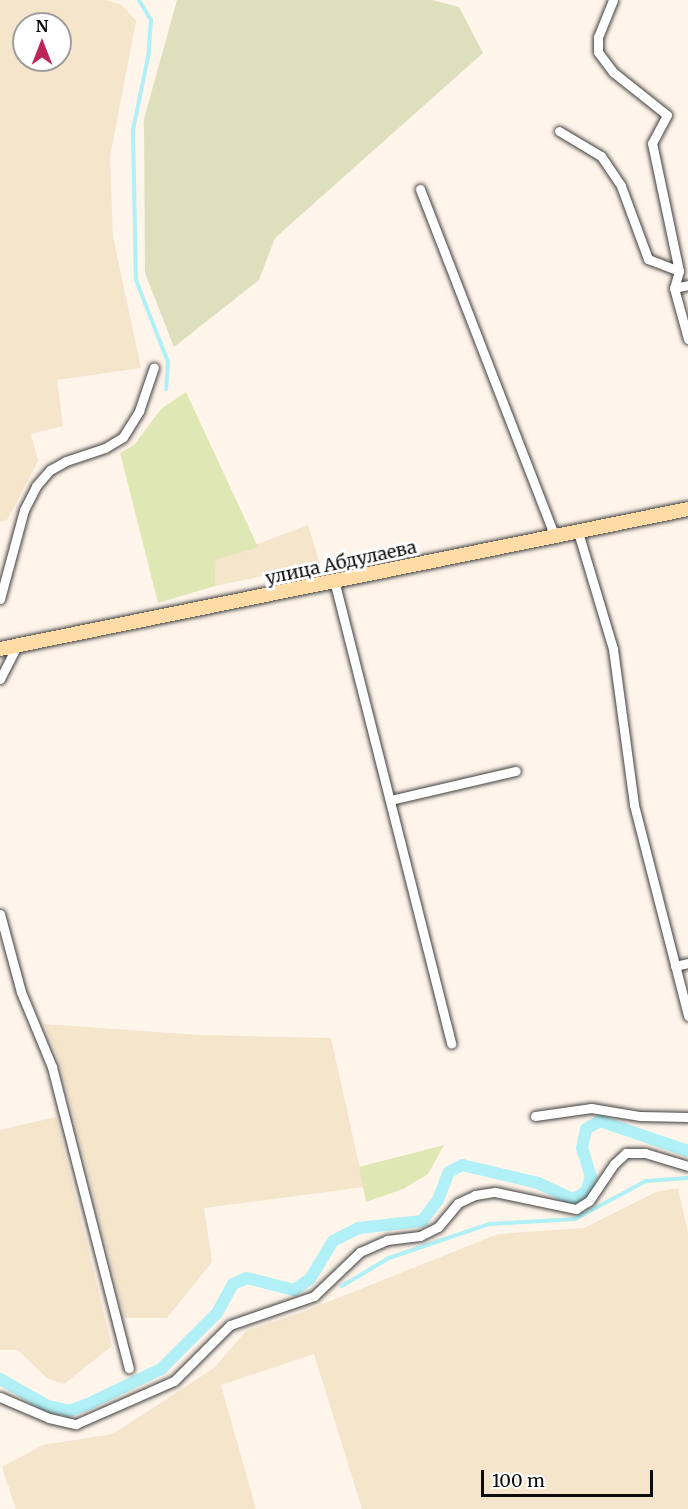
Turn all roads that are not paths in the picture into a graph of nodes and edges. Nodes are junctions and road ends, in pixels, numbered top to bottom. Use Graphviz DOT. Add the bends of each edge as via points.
graph roads {
  1 [pos="613,0"];
  2 [pos="559,131"];
  3 [pos="420,189"];
  4 [pos="679,271"];
  5 [pos="688,285"];
  6 [pos="674,288"];
  7 [pos="688,339"];
  8 [pos="154,367"];
  9 [pos="688,509"];
  10 [pos="578,532"];
  11 [pos="555,537"];
  12 [pos="335,584"];
  13 [pos="0,600"];
  14 [pos="17,645"];
  15 [pos="0,649"];
  16 [pos="0,680"];
  17 [pos="516,771"];
  18 [pos="390,800"];
  19 [pos="0,914"];
  20 [pos="688,963"];
  21 [pos="675,966"];
  22 [pos="688,1016"];
  23 [pos="451,1044"];
  24 [pos="535,1116"];
  25 [pos="688,1117"];
  26 [pos="688,1166"];
  27 [pos="129,1368"];
  28 [pos="0,1397"];
  1 -- 4 [label="street" via="598,37 598,52 613,72 667,115 652,143"];
  2 -- 4 [label="street" via="601,156 621,186 648,259"];
  3 -- 11 [label="street"];
  4 -- 6 [label="street"];
  5 -- 6 [label="street"];
  6 -- 7 [label="street"];
  8 -- 13 [label="street" via="139,411 123,437 50,470 36,486 24,510"];
  9 -- 10 [label="main road, улица Абдулаева"];
  10 -- 11 [label="main road, улица Абдулаева"];
  10 -- 21 [label="street" via="613,649 634,805"];
  11 -- 12 [label="main road, улица Абдулаева"];
  12 -- 14 [label="main road, улица Абдулаева"];
  12 -- 18 [label="street"];
  14 -- 15 [label="main road, улица Абдулаева"];
  14 -- 16 [label="street"];
  17 -- 18 [label="street"];
  18 -- 23 [label="street"];
  19 -- 27 [label="street" via="21,992 52,1067"];
  20 -- 21 [label="street"];
  21 -- 22 [label="street"];
  24 -- 25 [label="street" via="591,1108 640,1116"];
  26 -- 28 [label="street" via="645,1153 626,1153 589,1201 576,1209 495,1192 475,1195 458,1203 438,1227 420,1236 387,1240 360,1252 314,1296 230,1325 174,1381 76,1424 49,1418"];
}
